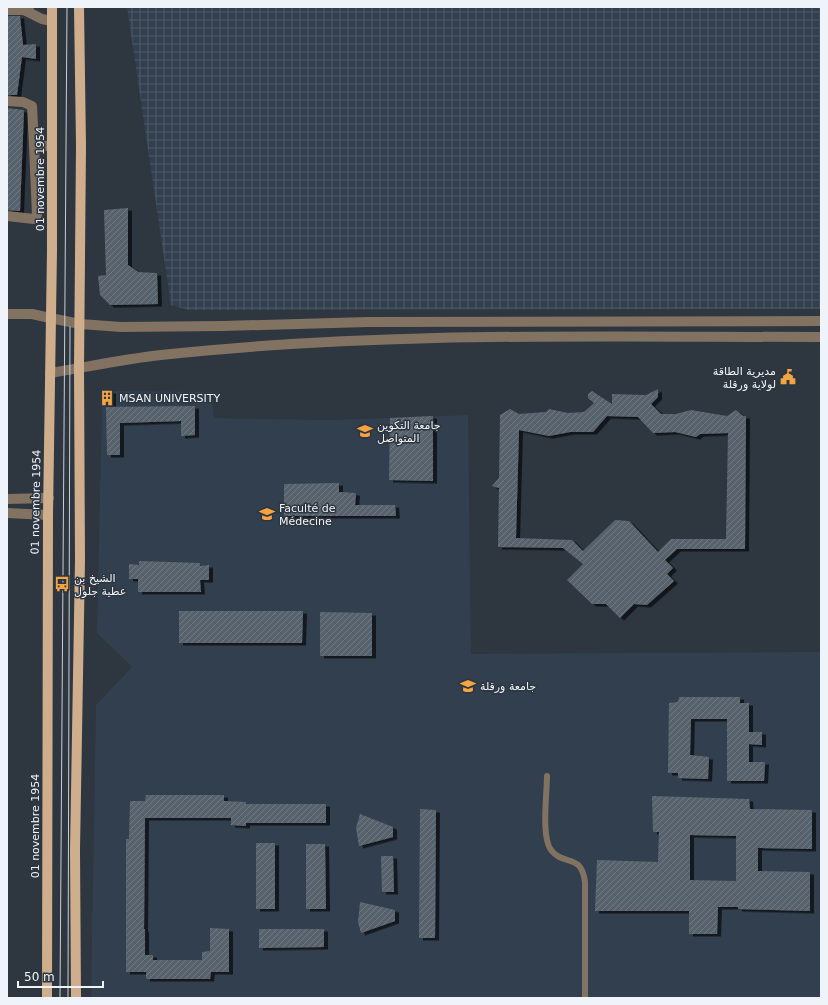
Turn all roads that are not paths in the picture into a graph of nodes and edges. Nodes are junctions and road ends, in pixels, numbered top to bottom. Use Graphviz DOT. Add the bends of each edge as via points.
graph roads {
  1 [pos="52,7"];
  2 [pos="79,7"];
  3 [pos="26,9"];
  4 [pos="7,10"];
  5 [pos="52,21"];
  6 [pos="7,101"];
  7 [pos="34,146"];
  8 [pos="52,146"];
  9 [pos="7,216"];
  10 [pos="7,314"];
  11 [pos="50,318"];
  12 [pos="560,321"];
  13 [pos="821,321"];
  14 [pos="449,322"];
  15 [pos="80,324"];
  16 [pos="821,337"];
  17 [pos="449,338"];
  18 [pos="560,338"];
  19 [pos="79,368"];
  20 [pos="50,373"];
  21 [pos="48,498"];
  22 [pos="7,499"];
  23 [pos="7,513"];
  24 [pos="48,515"];
  25 [pos="547,776"];
  26 [pos="47,998"];
  27 [pos="76,998"];
  28 [pos="585,998"];
  1 -- 5 [label="main road, 01 novembre 1954"];
  2 -- 15 [label="main road"];
  3 -- 4 [label="street"];
  3 -- 5 [label="street" via="42,19"];
  5 -- 8 [label="main road, 01 novembre 1954"];
  6 -- 7 [label="street" via="23,102 32,106"];
  7 -- 8 [label="street"];
  7 -- 9 [label="street" via="37,215 34,219 28,220"];
  8 -- 11 [label="main road, 01 novembre 1954"];
  10 -- 11 [label="street" via="32,314"];
  11 -- 15 [label="street"];
  11 -- 20 [label="main road, 01 novembre 1954"];
  12 -- 13 [label="street"];
  12 -- 14 [label="street"];
  12 -- 18 [label="street"];
  14 -- 15 [label="street" via="121,327"];
  14 -- 17 [label="street"];
  15 -- 19 [label="main road"];
  16 -- 18 [label="street"];
  17 -- 18 [label="street"];
  17 -- 19 [label="street" via="400,338 247,347 160,355"];
  19 -- 20 [label="street"];
  19 -- 27 [label="main road"];
  20 -- 21 [label="main road, 01 novembre 1954"];
  21 -- 22 [label="street"];
  21 -- 24 [label="main road, 01 novembre 1954"];
  23 -- 24 [label="street"];
  24 -- 26 [label="main road, 01 novembre 1954"];
  25 -- 28 [label="lane" via="546,839 556,855 580,865 584,871"];
}
